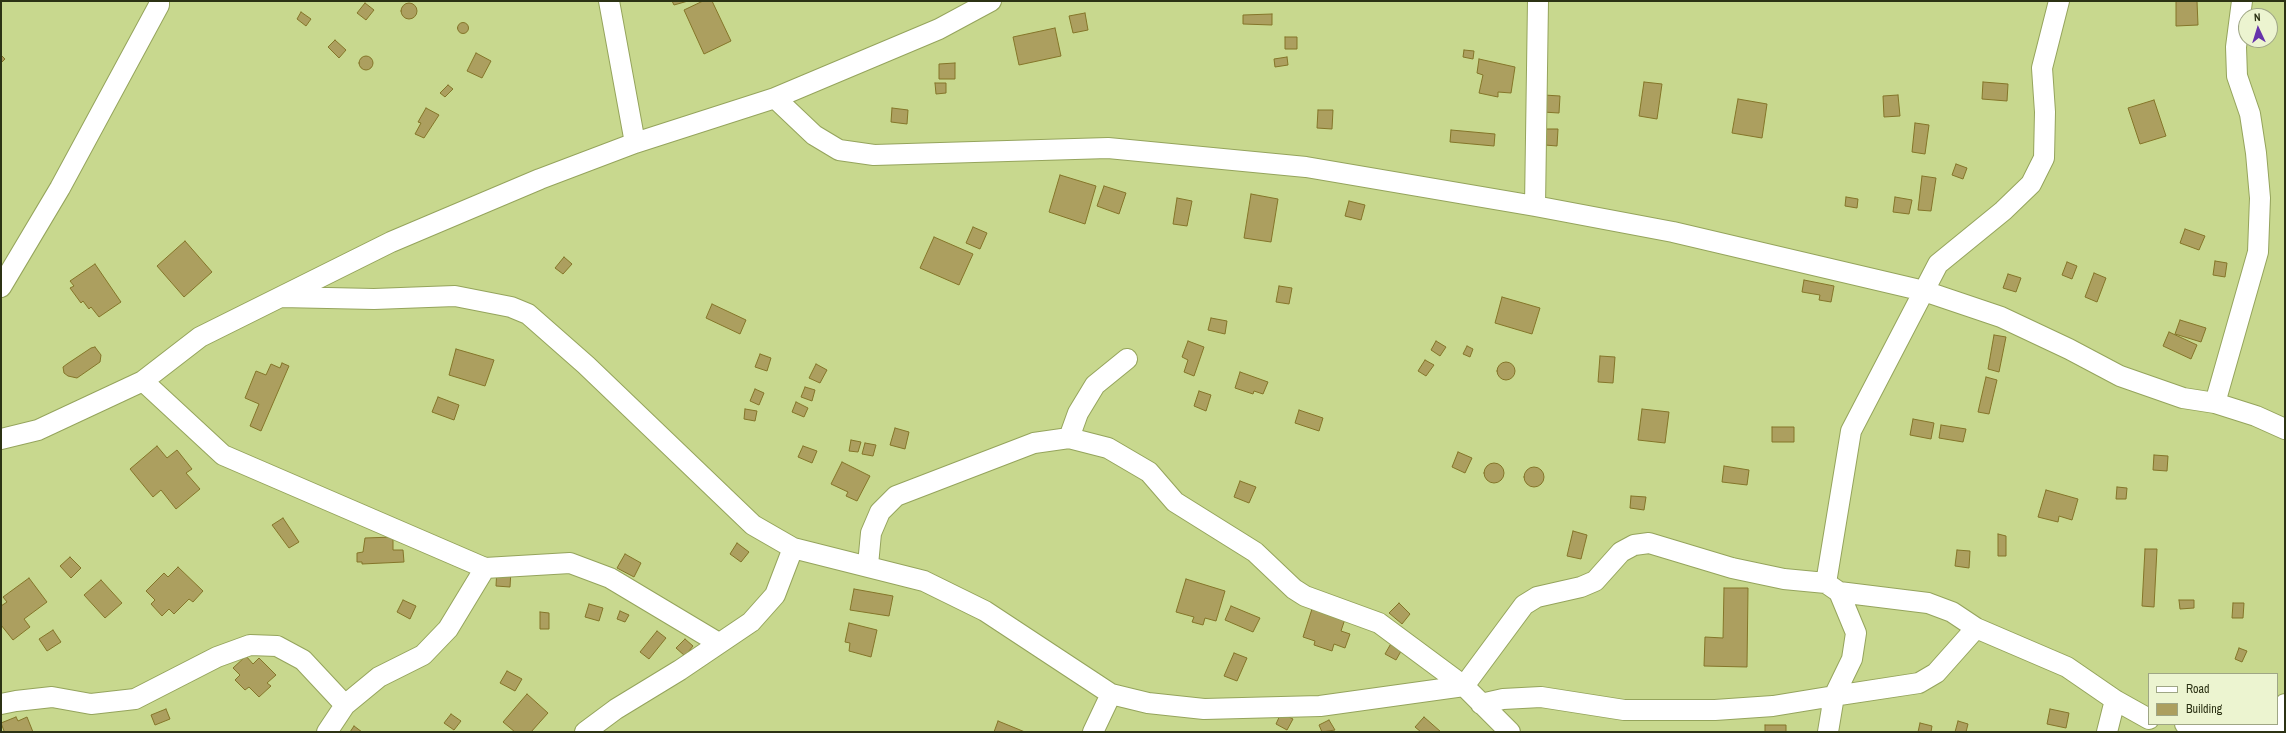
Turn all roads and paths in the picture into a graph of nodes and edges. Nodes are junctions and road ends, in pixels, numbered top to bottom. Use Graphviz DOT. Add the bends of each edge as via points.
graph roads {
  1 [pos="159,1"];
  2 [pos="609,1"];
  3 [pos="991,1"];
  4 [pos="1538,1"];
  5 [pos="2059,1"];
  6 [pos="2242,1"];
  7 [pos="775,98"];
  8 [pos="635,143"];
  9 [pos="1535,206"];
  10 [pos="1,287"];
  11 [pos="1924,291"];
  12 [pos="281,297"];
  13 [pos="1127,359"];
  14 [pos="143,381"];
  15 [pos="2215,403"];
  16 [pos="2285,429"];
  17 [pos="1069,438"];
  18 [pos="1,439"];
  19 [pos="794,548"];
  20 [pos="868,566"];
  21 [pos="485,568"];
  22 [pos="1832,587"];
  23 [pos="1976,628"];
  24 [pos="717,642"];
  25 [pos="1464,686"];
  26 [pos="1111,694"];
  27 [pos="1834,696"];
  28 [pos="2115,700"];
  29 [pos="1,704"];
  30 [pos="1481,704"];
  31 [pos="2285,704"];
  32 [pos="345,705"];
  33 [pos="2148,718"];
  34 [pos="2278,724"];
  35 [pos="2193,725"];
  36 [pos="2277,725"];
  37 [pos="327,732"];
  38 [pos="585,732"];
  39 [pos="1093,732"];
  40 [pos="1510,732"];
  41 [pos="1828,732"];
  42 [pos="2108,732"];
  43 [pos="2247,732"];
  44 [pos="2268,732"];
  1 -- 10 [label="street" via="60,188"];
  2 -- 8 [label="street"];
  3 -- 7 [label="street" via="939,29"];
  4 -- 9 [label="street"];
  5 -- 11 [label="street" via="2042,68 2045,112 2044,158 2031,184 2003,211 1938,264"];
  6 -- 15 [label="street" via="2236,47 2237,76 2250,114 2256,153 2260,198 2258,252"];
  7 -- 8 [label="street"];
  7 -- 9 [label="street" via="814,135 840,150 874,155 1108,148 1306,167"];
  8 -- 12 [label="street" via="540,179 391,242"];
  9 -- 11 [label="street" via="1673,232"];
  11 -- 15 [label="street" via="2001,317 2120,376 2183,398"];
  11 -- 22 [label="street" via="1850,431"];
  12 -- 14 [label="street" via="200,337"];
  12 -- 19 [label="street" via="374,299 455,296 511,307 528,314 586,365 753,524"];
  13 -- 17 [label="street" via="1095,386 1078,413"];
  14 -- 18 [label="street" via="38,430"];
  14 -- 21 [label="street" via="223,455"];
  15 -- 16 [label="street" via="2256,416"];
  17 -- 20 [label="street" via="1034,443 896,496 880,512 871,532"];
  17 -- 25 [label="street" via="1108,448 1149,472 1175,502 1255,552 1294,589 1306,596 1379,623"];
  19 -- 20 [label="street"];
  19 -- 24 [label="street" via="775,595 751,622"];
  20 -- 26 [label="street" via="924,581 985,611"];
  21 -- 24 [label="street" via="570,563 610,578"];
  21 -- 32 [label="street" via="448,629 423,655 379,677"];
  22 -- 23 [label="street" via="1928,603 1952,612"];
  22 -- 25 [label="street" via="1732,568 1649,543 1634,545 1622,552 1595,581 1581,587 1536,597 1524,605"];
  22 -- 27 [label="street" via="1856,633 1852,659"];
  23 -- 27 [label="street" via="1936,673 1920,683"];
  23 -- 28 [label="street" via="2067,667"];
  24 -- 38 [label="street" via="680,670 616,709"];
  25 -- 26 [label="street" via="1320,706 1204,709 1148,703"];
  25 -- 30 [label="street"];
  26 -- 39 [label="street"];
  27 -- 30 [label="street" via="1773,706 1715,710 1624,710 1541,697 1503,699"];
  27 -- 41 [label="street"];
  28 -- 33 [label="street"];
  28 -- 42 [label="street"];
  29 -- 32 [label="street" via="52,697 91,704 135,699 217,657 250,645 277,646 303,660"];
  30 -- 40 [label="street"];
  31 -- 34 [label="street"];
  32 -- 37 [label="street"];
  35 -- 43 [label="street"];
  36 -- 44 [label="street"];
}
